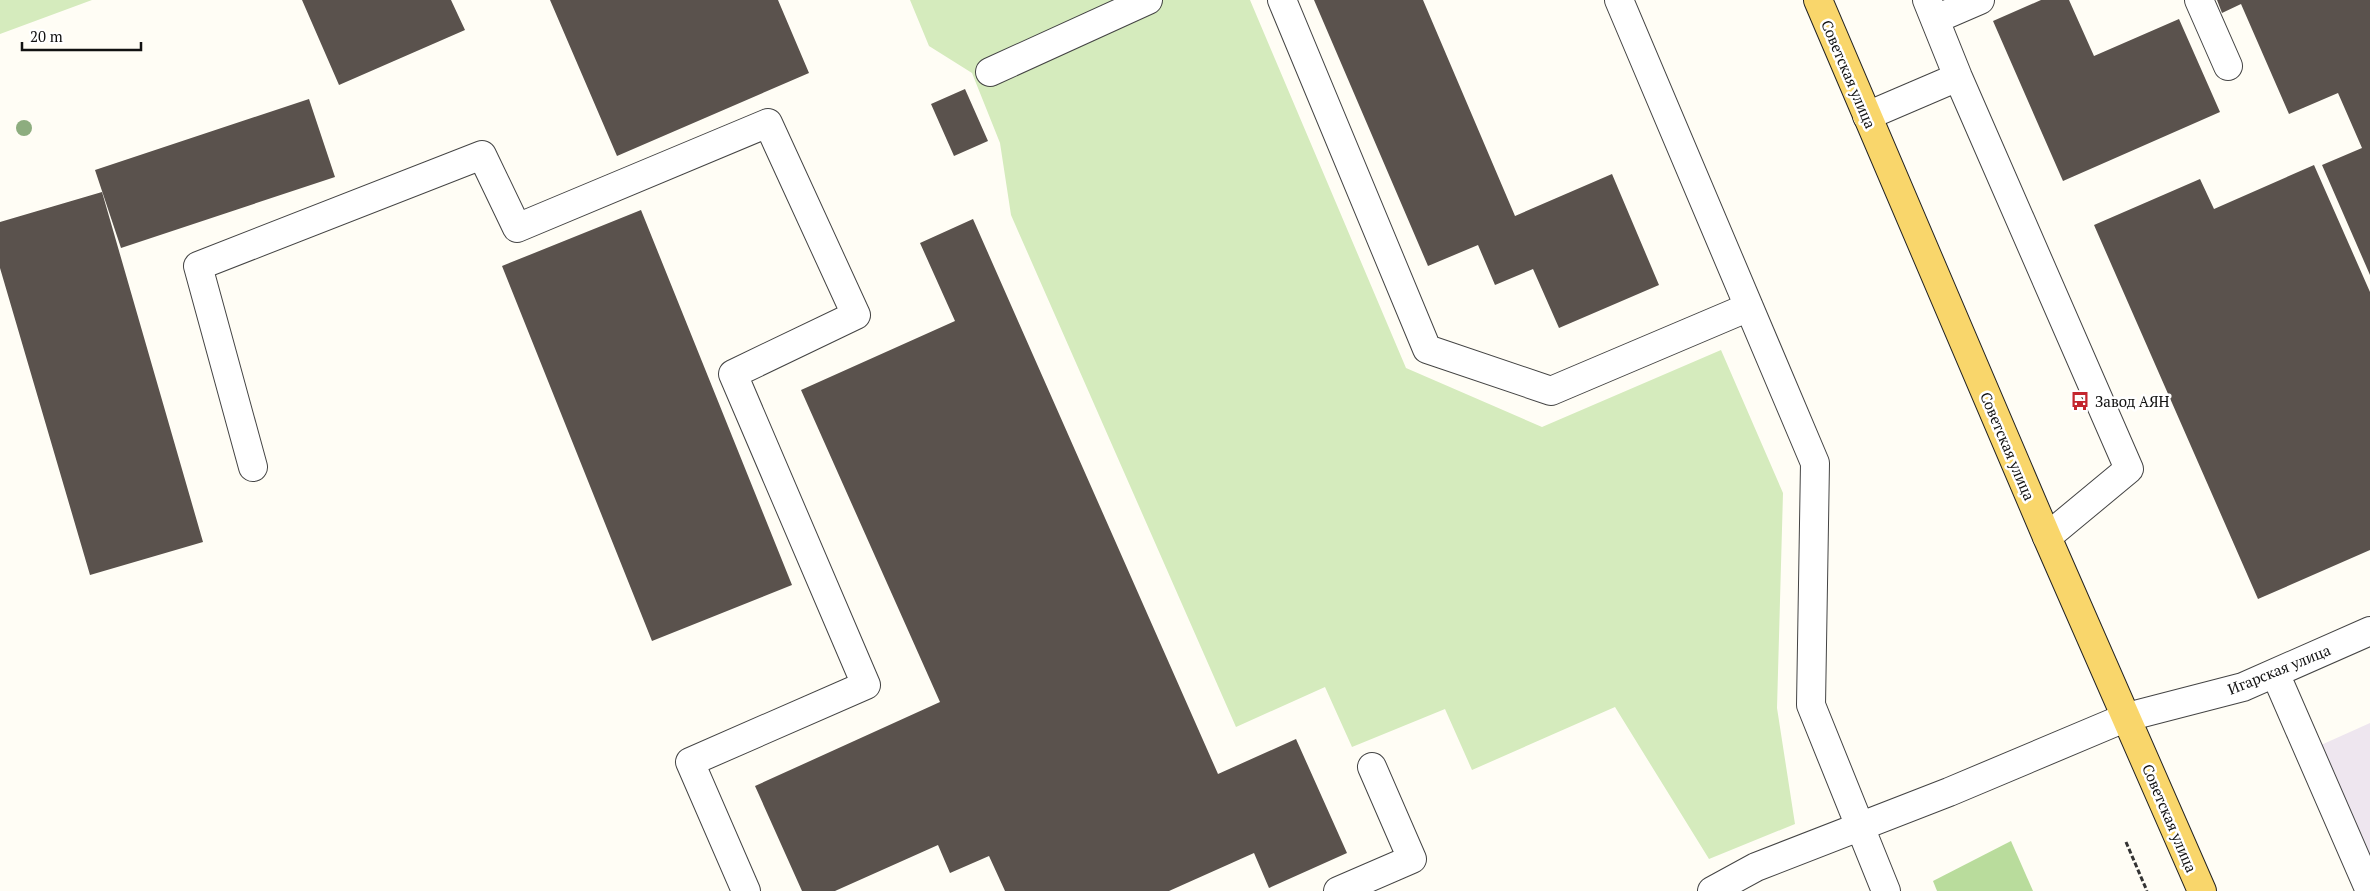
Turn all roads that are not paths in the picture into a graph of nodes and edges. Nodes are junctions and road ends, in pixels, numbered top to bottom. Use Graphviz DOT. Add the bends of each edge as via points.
graph roads {
  1 [pos="1148,0"];
  2 [pos="1282,0"];
  3 [pos="1619,0"];
  4 [pos="1818,0"];
  5 [pos="1980,0"];
  6 [pos="2199,0"];
  7 [pos="1932,10"];
  8 [pos="2228,66"];
  9 [pos="990,72"];
  10 [pos="1958,77"];
  11 [pos="1867,116"];
  12 [pos="1749,306"];
  13 [pos="253,467"];
  14 [pos="2047,537"];
  15 [pos="2370,631"];
  16 [pos="2275,673"];
  17 [pos="2127,718"];
  18 [pos="1372,767"];
  19 [pos="1859,827"];
  20 [pos="746,891"];
  21 [pos="1338,891"];
  22 [pos="1712,891"];
  23 [pos="1886,891"];
  24 [pos="2202,891"];
  25 [pos="2370,891"];
  1 -- 9 [label="street"];
  2 -- 12 [label="street" via="1427,349 1551,391"];
  3 -- 12 [label="street"];
  4 -- 11 [label="main road, Советская улица"];
  5 -- 7 [label="street"];
  6 -- 8 [label="street"];
  7 -- 10 [label="street"];
  10 -- 11 [label="street"];
  10 -- 14 [label="street" via="2129,469"];
  11 -- 14 [label="main road, Советская улица"];
  12 -- 19 [label="street" via="1815,463 1811,705"];
  13 -- 20 [label="street" via="198,266 482,155 517,228 768,123 856,315 733,374 866,685 690,762"];
  14 -- 17 [label="main road, Советская улица"];
  15 -- 16 [label="street, Игарская улица"];
  16 -- 17 [label="street, Игарская улица" via="2243,687"];
  16 -- 25 [label="street"];
  17 -- 19 [label="street, Игарская улица"];
  17 -- 24 [label="main road, Советская улица"];
  18 -- 21 [label="street" via="1412,859"];
  19 -- 22 [label="street, Игарская улица" via="1756,866"];
  19 -- 23 [label="street"];
}
